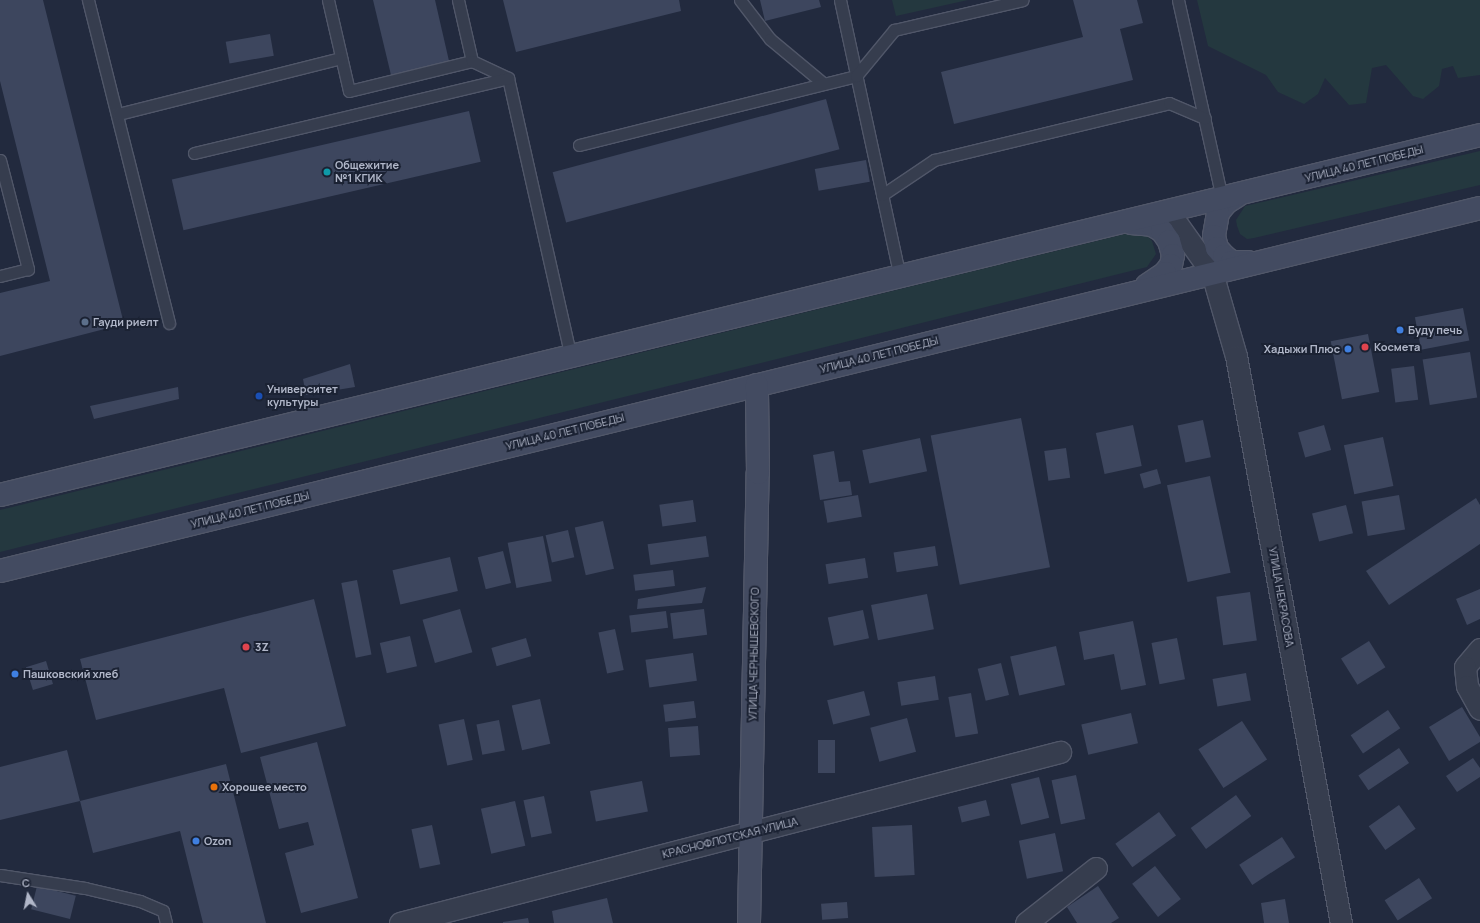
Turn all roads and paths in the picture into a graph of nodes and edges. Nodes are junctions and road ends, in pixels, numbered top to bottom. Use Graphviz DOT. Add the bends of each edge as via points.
graph roads {
  1 [pos="88,0"];
  2 [pos="328,0"];
  3 [pos="458,0"];
  4 [pos="740,0"];
  5 [pos="840,0"];
  6 [pos="1023,0"];
  7 [pos="1178,0"];
  8 [pos="341,58"];
  9 [pos="472,61"];
  10 [pos="856,76"];
  11 [pos="508,78"];
  12 [pos="824,84"];
  13 [pos="118,114"];
  14 [pos="1204,118"];
  15 [pos="1480,135"];
  16 [pos="579,145"];
  17 [pos="194,153"];
  18 [pos="0,160"];
  19 [pos="1248,192"];
  20 [pos="882,195"];
  21 [pos="1222,199"];
  22 [pos="1480,208"];
  23 [pos="1168,212"];
  24 [pos="1119,223"];
  25 [pos="1257,261"];
  26 [pos="1212,273"];
  27 [pos="0,276"];
  28 [pos="900,277"];
  29 [pos="1129,292"];
  30 [pos="169,323"];
  31 [pos="571,358"];
  32 [pos="757,385"];
  33 [pos="0,495"];
  34 [pos="0,571"];
  35 [pos="1480,649"];
  36 [pos="1480,709"];
  37 [pos="1060,752"];
  38 [pos="751,833"];
  39 [pos="1096,868"];
  40 [pos="0,875"];
  41 [pos="166,923"];
  42 [pos="400,923"];
  43 [pos="749,923"];
  44 [pos="1026,923"];
  45 [pos="1341,923"];
  1 -- 13 [label="lane"];
  2 -- 8 [label="lane"];
  3 -- 9 [label="lane"];
  4 -- 12 [label="lane" via="770,39"];
  5 -- 10 [label="lane"];
  6 -- 10 [label="lane" via="894,30"];
  7 -- 14 [label="lane"];
  8 -- 9 [label="lane" via="349,91"];
  8 -- 13 [label="lane"];
  9 -- 11 [label="lane"];
  10 -- 12 [label="lane"];
  10 -- 20 [label="lane"];
  11 -- 17 [label="lane"];
  11 -- 31 [label="lane"];
  12 -- 16 [label="lane"];
  13 -- 30 [label="lane"];
  14 -- 20 [label="lane" via="1169,103 934,160"];
  14 -- 21 [label="lane"];
  15 -- 19 [label="main road, УЛИЦА 40 ЛЕТ ПОБЕДЫ"];
  18 -- 27 [label="lane" via="28,269"];
  19 -- 21 [label="main road, УЛИЦА 40 ЛЕТ ПОБЕДЫ"];
  19 -- 25 [label="main road, УЛИЦА 40 ЛЕТ ПОБЕДЫ" via="1226,203 1218,213 1214,236 1217,248 1232,262"];
  20 -- 28 [label="lane"];
  21 -- 23 [label="main road, УЛИЦА 40 ЛЕТ ПОБЕДЫ"];
  22 -- 25 [label="main road, УЛИЦА 40 ЛЕТ ПОБЕДЫ"];
  23 -- 24 [label="main road, УЛИЦА 40 ЛЕТ ПОБЕДЫ"];
  23 -- 26 [label="street"];
  24 -- 28 [label="main road, УЛИЦА 40 ЛЕТ ПОБЕДЫ"];
  24 -- 29 [label="main road, УЛИЦА 40 ЛЕТ ПОБЕДЫ" via="1152,225 1162,231 1169,241 1172,255 1171,265 1165,273 1154,282"];
  25 -- 26 [label="main road, УЛИЦА 40 ЛЕТ ПОБЕДЫ"];
  26 -- 29 [label="main road, УЛИЦА 40 ЛЕТ ПОБЕДЫ"];
  26 -- 45 [label="street, УЛИЦА НЕКРАСОВА" via="1236,356"];
  28 -- 31 [label="main road, УЛИЦА 40 ЛЕТ ПОБЕДЫ"];
  29 -- 32 [label="main road, УЛИЦА 40 ЛЕТ ПОБЕДЫ"];
  31 -- 33 [label="main road, УЛИЦА 40 ЛЕТ ПОБЕДЫ"];
  32 -- 34 [label="main road, УЛИЦА 40 ЛЕТ ПОБЕДЫ"];
  32 -- 38 [label="main road, УЛИЦА ЧЕРНЫШЕВСКОГО" via="758,481"];
  35 -- 36 [label="street" via="1465,667 1467,686"];
  37 -- 38 [label="street, КРАСНОФЛОТСКАЯ УЛИЦА"];
  38 -- 42 [label="street, КРАСНОФЛОТСКАЯ УЛИЦА"];
  38 -- 43 [label="main road, УЛИЦА ЧЕРНЫШЕВСКОГО"];
  39 -- 44 [label="street"];
  40 -- 41 [label="lane" via="85,888 140,901 163,911"];
}
